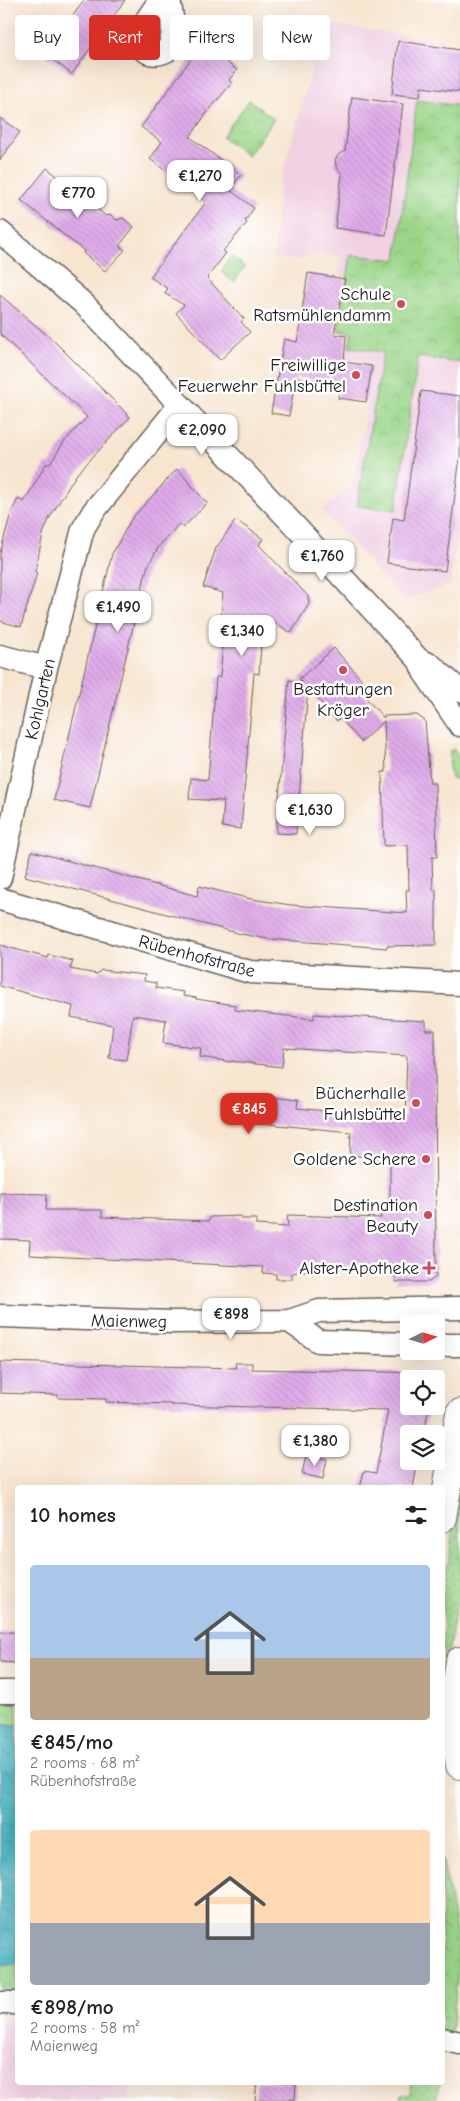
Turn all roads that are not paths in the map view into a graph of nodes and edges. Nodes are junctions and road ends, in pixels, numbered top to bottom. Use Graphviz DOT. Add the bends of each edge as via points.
graph roads {
  1 [pos="160,0"];
  2 [pos="169,0"];
  3 [pos="0,232"];
  4 [pos="180,405"];
  5 [pos="0,656"];
  6 [pos="419,660"];
  7 [pos="46,668"];
  8 [pos="460,690"];
  9 [pos="460,725"];
  10 [pos="0,878"];
  11 [pos="0,899"];
  12 [pos="460,984"];
  13 [pos="460,1308"];
  14 [pos="0,1316"];
  15 [pos="289,1321"];
  16 [pos="400,1344"];
  17 [pos="445,1345"];
  18 [pos="460,1345"];
  19 [pos="460,1413"];
  20 [pos="445,1500"];
  21 [pos="460,1661"];
  22 [pos="0,1692"];
  23 [pos="15,1692"];
  24 [pos="445,1700"];
  25 [pos="452,1719"];
  26 [pos="460,1765"];
  27 [pos="0,2003"];
  28 [pos="15,2003"];
  29 [pos="445,2040"];
  30 [pos="460,2043"];
  1 -- 2 [label="street" via="137,34 140,47 153,54 166,51 171,44 173,16"];
  3 -- 4 [label="street" via="84,304"];
  4 -- 6 [label="street"];
  4 -- 7 [label="street, Kohlgarten" via="93,512 83,529"];
  5 -- 7 [label="street"];
  6 -- 8 [label="street" via="431,665"];
  6 -- 9 [label="street"];
  7 -- 10 [label="street, Kohlgarten"];
  11 -- 12 [label="street, Rübenhofstraße" via="250,972"];
  13 -- 15 [label="street, Maienweg" via="319,1312"];
  14 -- 15 [label="street, Maienweg" via="172,1322"];
  15 -- 16 [label="street" via="318,1341"];
  17 -- 18 [label="street"];
  19 -- 20 [label="main road"];
  21 -- 25 [label="main road"];
  22 -- 23 [label="street"];
  24 -- 25 [label="main road"];
  25 -- 26 [label="main road"];
  27 -- 28 [label="street"];
  29 -- 30 [label="street"];
}
